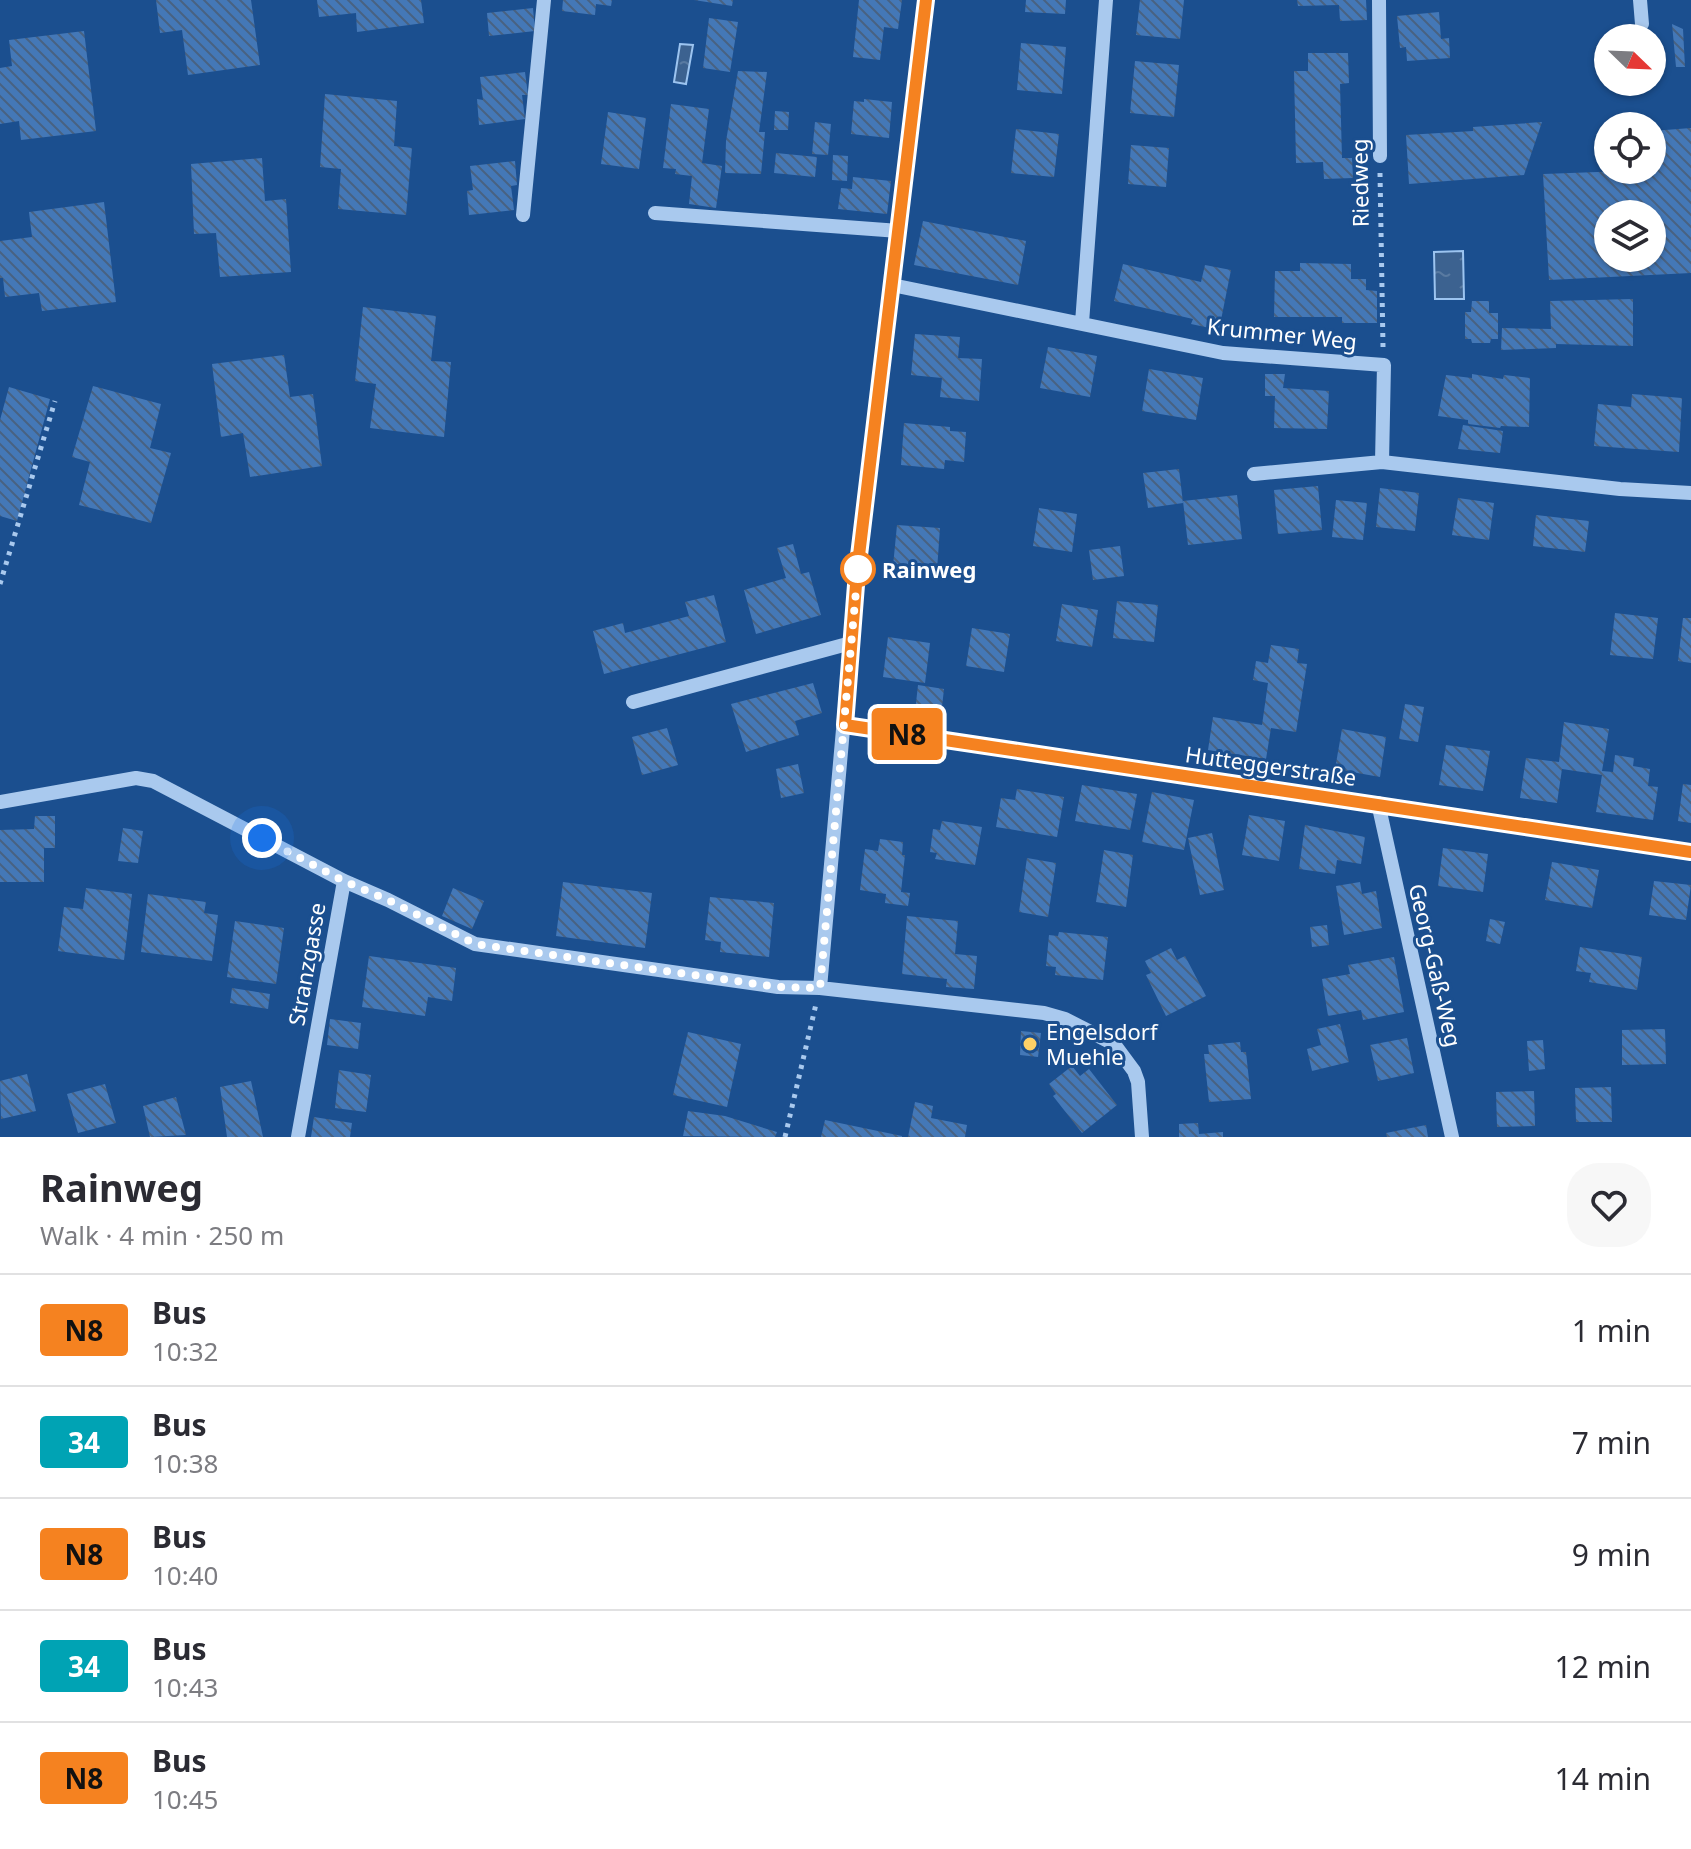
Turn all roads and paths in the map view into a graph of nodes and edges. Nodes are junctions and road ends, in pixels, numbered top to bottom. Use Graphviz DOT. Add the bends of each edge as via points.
graph roads {
  1 [pos="544,0"];
  2 [pos="926,0"];
  3 [pos="1106,0"];
  4 [pos="1379,0"];
  5 [pos="1640,0"];
  6 [pos="1642,24"];
  7 [pos="1380,156"];
  8 [pos="655,213"];
  9 [pos="523,215"];
  10 [pos="899,231"];
  11 [pos="892,285"];
  12 [pos="1082,323"];
  13 [pos="1384,365"];
  14 [pos="55,401"];
  15 [pos="1382,462"];
  16 [pos="1254,474"];
  17 [pos="1691,493"];
  18 [pos="0,584"];
  19 [pos="851,643"];
  20 [pos="633,702"];
  21 [pos="845,725"];
  22 [pos="0,802"];
  23 [pos="1378,803"];
  24 [pos="1691,852"];
  25 [pos="344,881"];
  26 [pos="820,988"];
  27 [pos="298,1137"];
  28 [pos="785,1137"];
  29 [pos="1142,1137"];
  30 [pos="1452,1137"];
  1 -- 9 [label="street"];
  2 -- 10 [label="street"];
  3 -- 12 [label="street"];
  4 -- 7 [label="street, Riedweg"];
  5 -- 6 [label="street"];
  7 -- 13 [label="path, Riedweg"];
  8 -- 10 [label="street"];
  10 -- 11 [label="street"];
  11 -- 12 [label="street, Krummer Weg"];
  11 -- 19 [label="street"];
  12 -- 13 [label="street, Krummer Weg" via="1223,353"];
  13 -- 15 [label="street, Krummer Weg"];
  14 -- 18 [label="path"];
  15 -- 16 [label="street"];
  15 -- 17 [label="street"];
  19 -- 20 [label="street"];
  19 -- 21 [label="street"];
  21 -- 23 [label="street, Hutteggerstraße"];
  21 -- 26 [label="street"];
  22 -- 25 [label="street, Stranzgasse" via="136,778 153,781"];
  23 -- 24 [label="street, Hutteggerstraße"];
  23 -- 30 [label="street, Georg-Gaß-Weg"];
  25 -- 26 [label="street" via="475,944 778,987"];
  25 -- 27 [label="street, Stranzgasse"];
  26 -- 28 [label="path"];
  26 -- 29 [label="street" via="1044,1013 1104,1037 1121,1050 1137,1077"];
}
